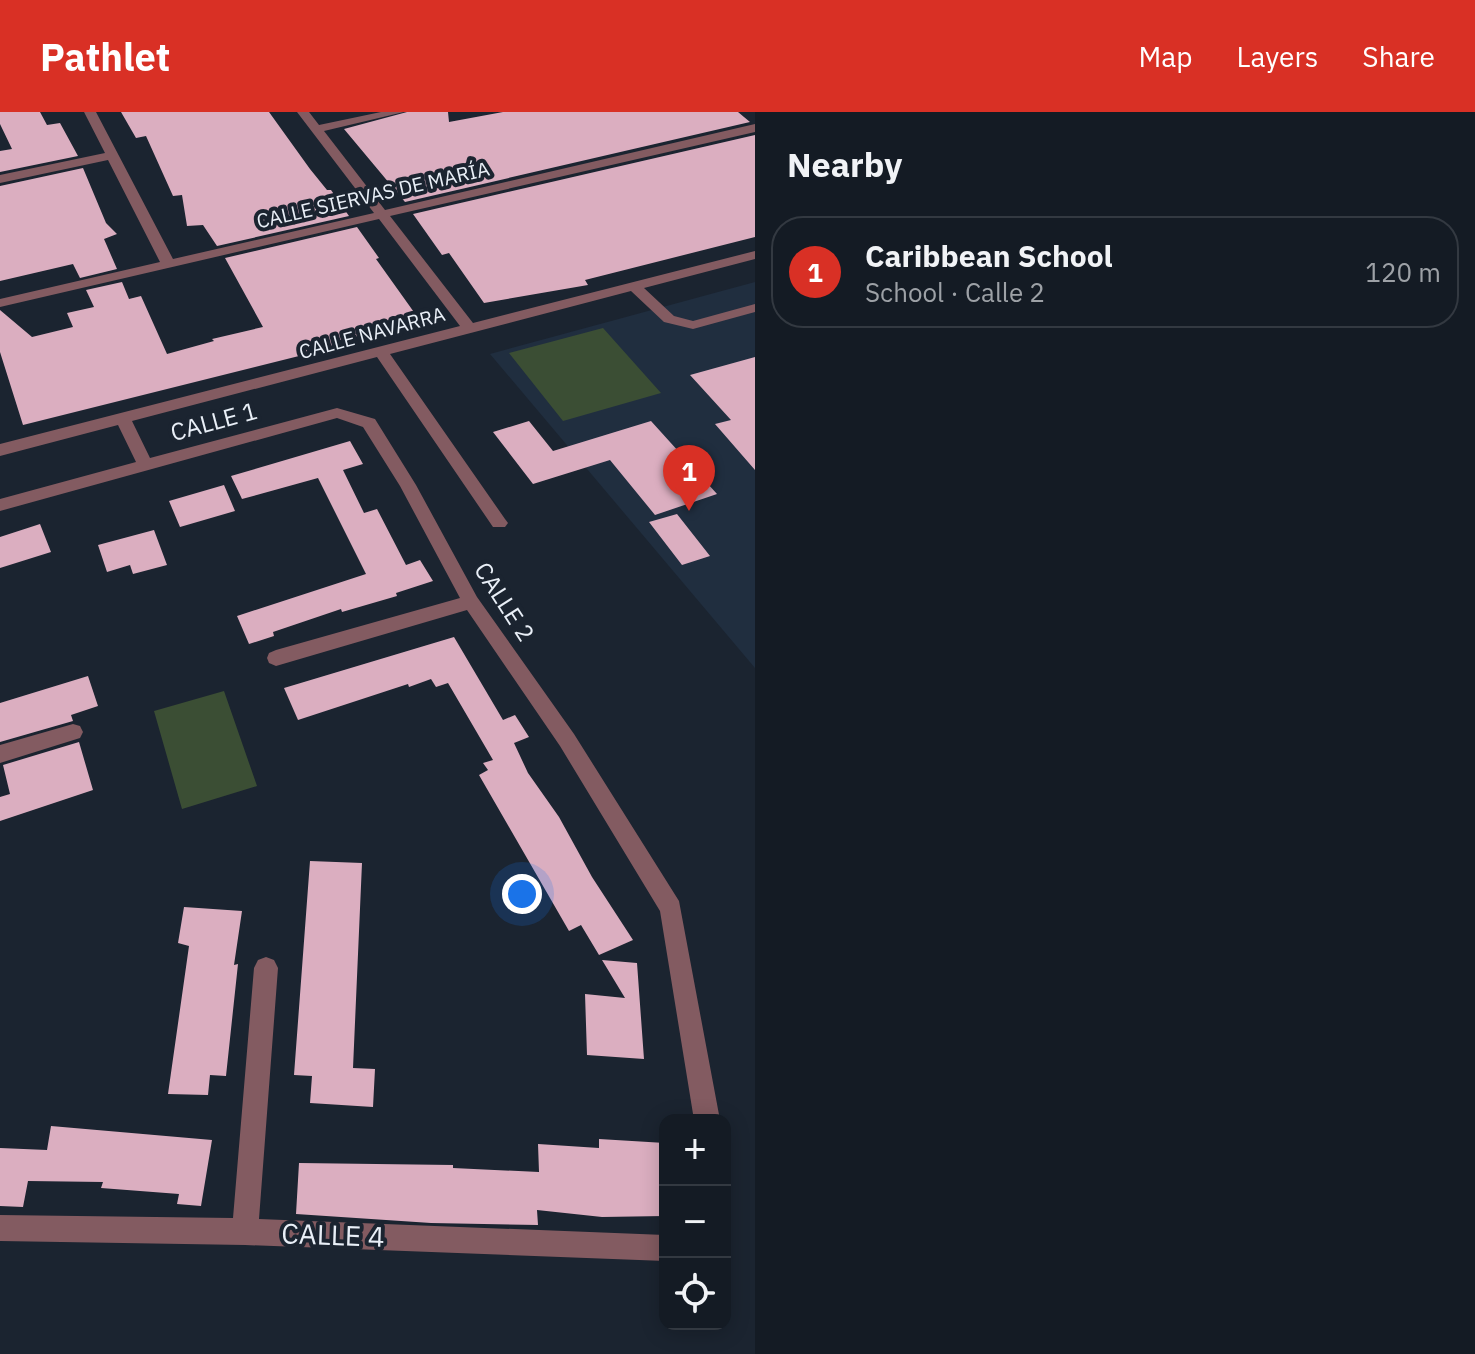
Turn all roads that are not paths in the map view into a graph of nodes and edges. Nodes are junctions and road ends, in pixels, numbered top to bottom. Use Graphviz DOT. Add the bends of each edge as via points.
graph roads {
  1 [pos="90,112"];
  2 [pos="303,112"];
  3 [pos="398,112"];
  4 [pos="755,128"];
  5 [pos="316,129"];
  6 [pos="113,155"];
  7 [pos="0,179"];
  8 [pos="381,214"];
  9 [pos="755,255"];
  10 [pos="168,263"];
  11 [pos="633,286"];
  12 [pos="0,303"];
  13 [pos="755,308"];
  14 [pos="469,328"];
  15 [pos="380,351"];
  16 [pos="123,419"];
  17 [pos="0,450"];
  18 [pos="145,465"];
  19 [pos="408,485"];
  20 [pos="0,505"];
  21 [pos="499,523"];
  22 [pos="471,602"];
  23 [pos="276,658"];
  24 [pos="73,732"];
  25 [pos="0,754"];
  26 [pos="266,968"];
  27 [pos="706,1114"];
  28 [pos="0,1228"];
  29 [pos="245,1232"];
  30 [pos="659,1248"];
  1 -- 6 [label="street"];
  2 -- 5 [label="street"];
  3 -- 5 [label="street"];
  4 -- 8 [label="street, CALLE SIERVAS DE MARÍA"];
  5 -- 8 [label="street"];
  6 -- 7 [label="street"];
  6 -- 10 [label="street"];
  8 -- 10 [label="street, CALLE SIERVAS DE MARÍA"];
  8 -- 14 [label="street"];
  9 -- 11 [label="street, CALLE NAVARRA"];
  10 -- 12 [label="street, CALLE SIERVAS DE MARÍA"];
  11 -- 13 [label="street" via="669,319 693,325"];
  11 -- 14 [label="street, CALLE NAVARRA"];
  14 -- 15 [label="street, CALLE NAVARRA"];
  15 -- 16 [label="street, CALLE NAVARRA"];
  15 -- 21 [label="street"];
  16 -- 17 [label="street, CALLE NAVARRA"];
  16 -- 18 [label="street"];
  18 -- 19 [label="street, CALLE 1" via="337,413 369,423"];
  18 -- 20 [label="street, CALLE 1"];
  19 -- 22 [label="street, CALLE 2"];
  22 -- 23 [label="street"];
  22 -- 27 [label="street, CALLE 2" via="567,740 671,908"];
  24 -- 25 [label="street"];
  26 -- 29 [label="street"];
  28 -- 29 [label="street, CALLE 4"];
  29 -- 30 [label="street, CALLE 4"];
}
